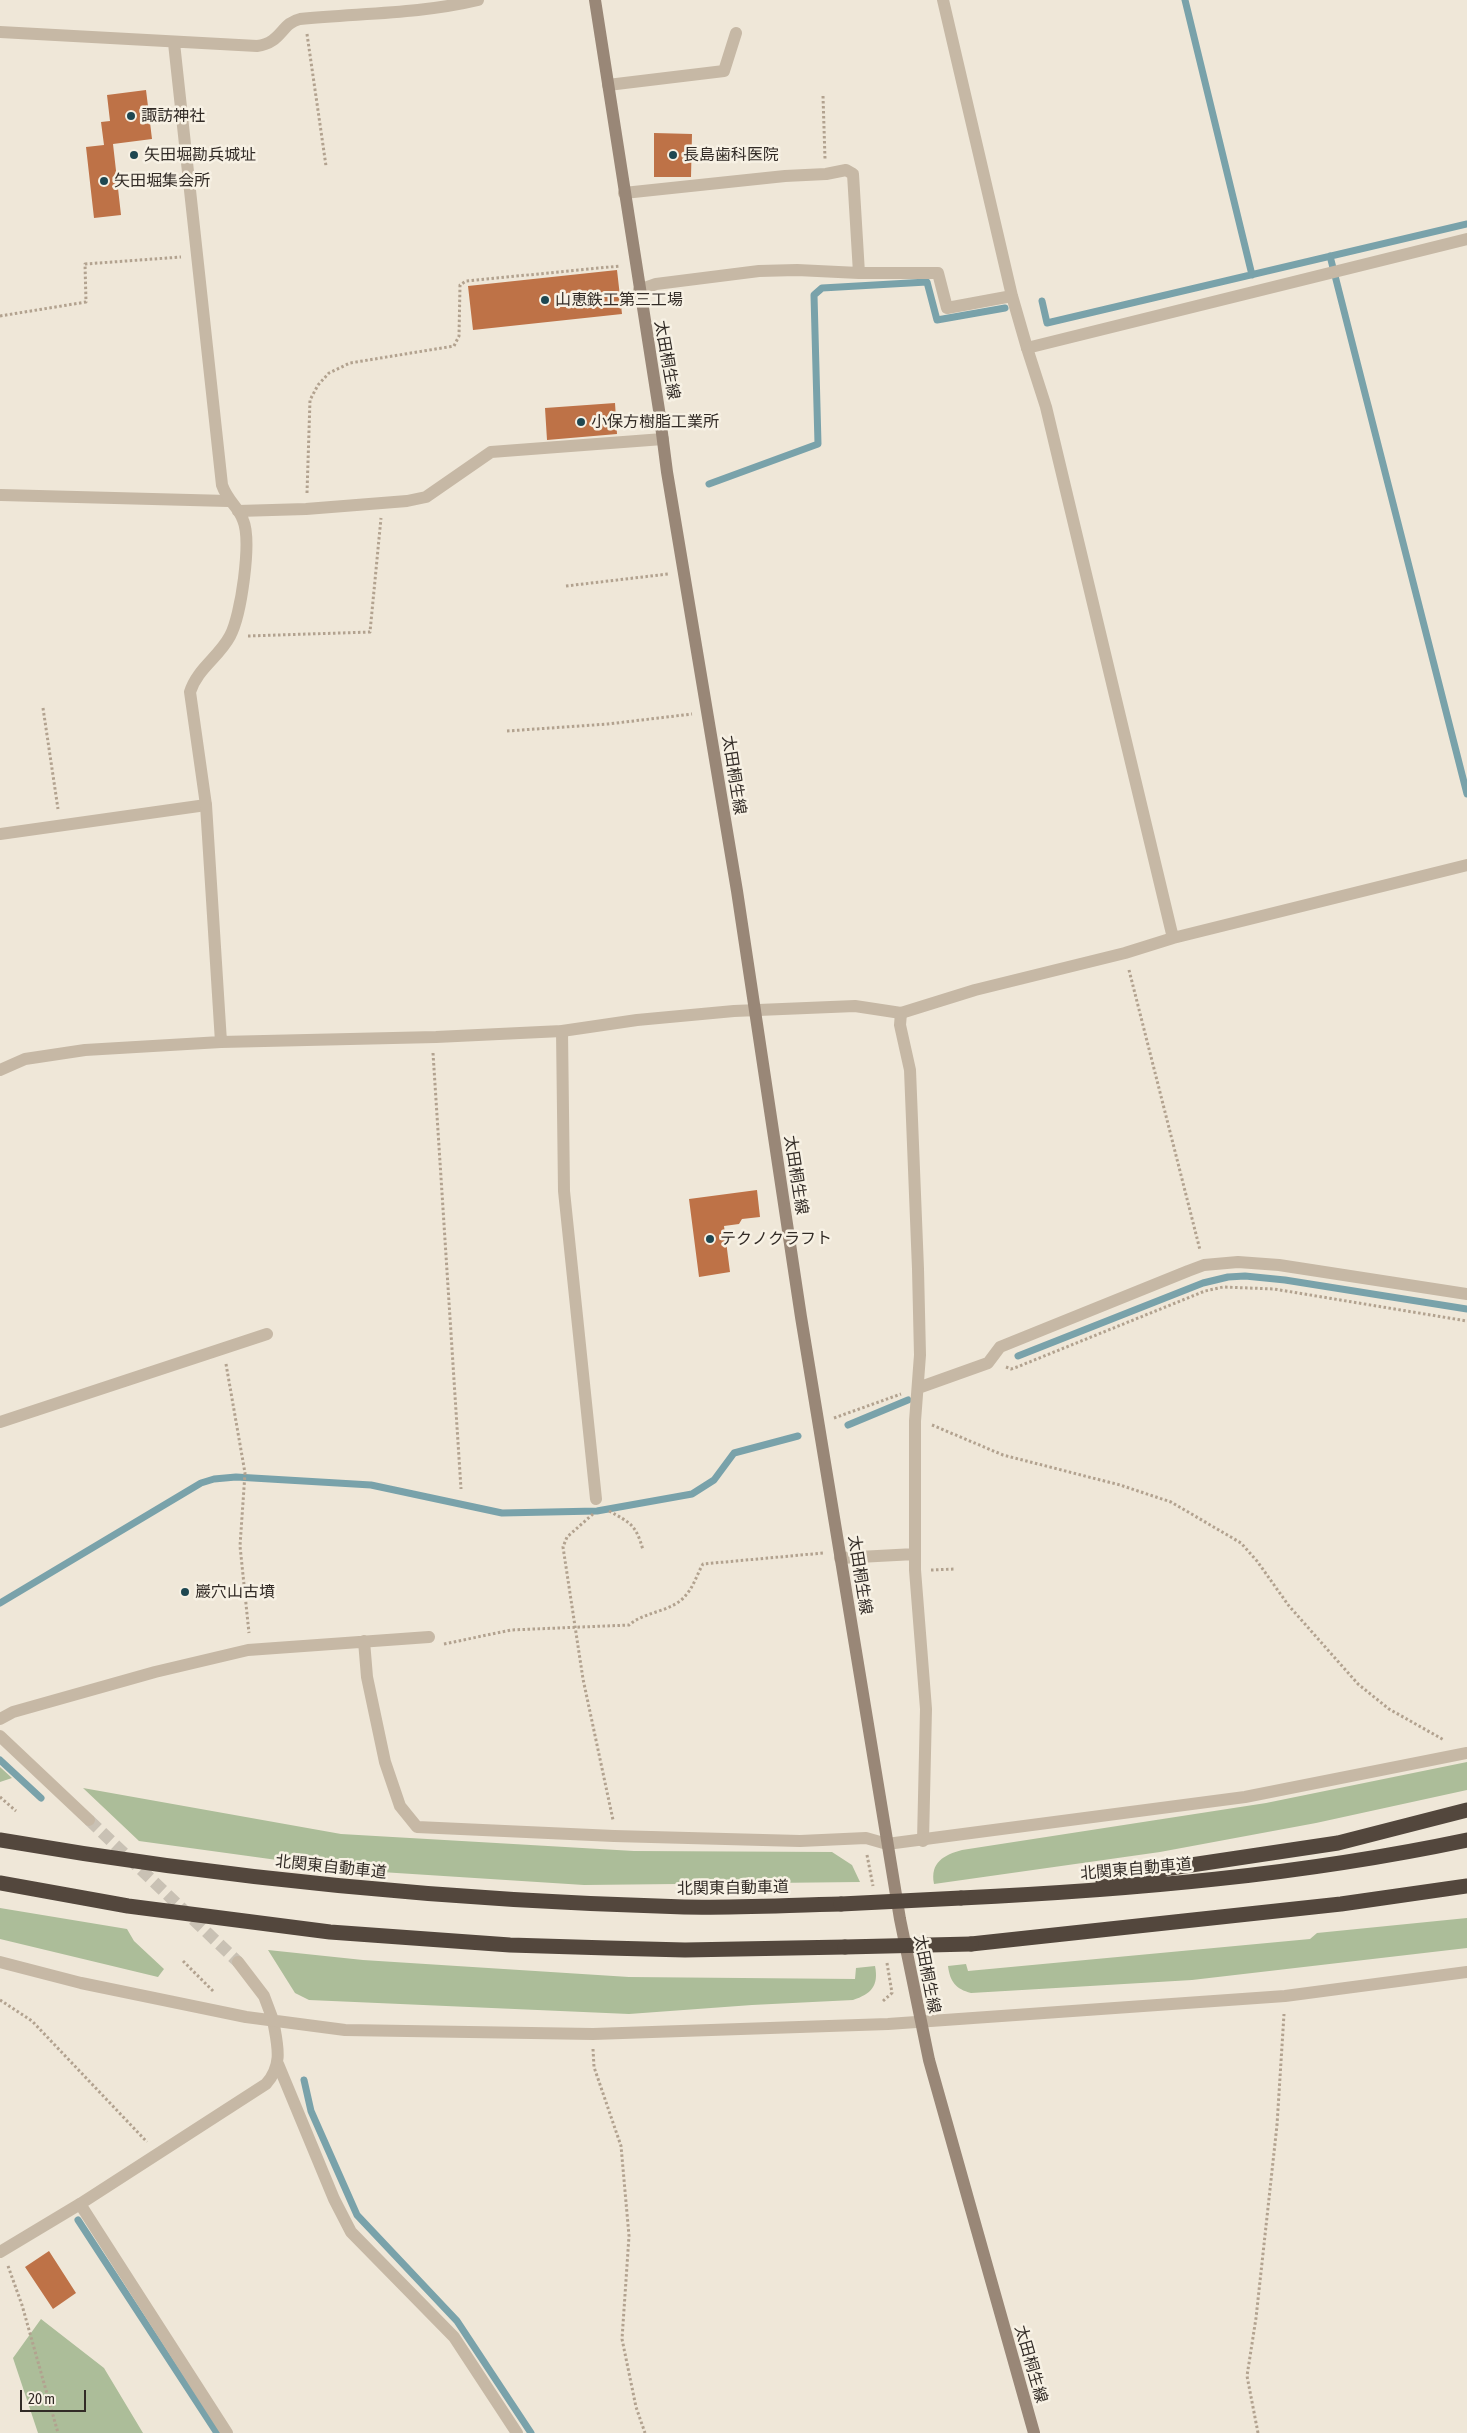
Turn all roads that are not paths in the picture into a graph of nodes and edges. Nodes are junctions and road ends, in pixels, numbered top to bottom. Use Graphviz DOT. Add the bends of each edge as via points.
graph roads {
  1 [pos="478,0"];
  2 [pos="595,0"];
  3 [pos="943,0"];
  4 [pos="0,32"];
  5 [pos="736,33"];
  6 [pos="174,43"];
  7 [pos="608,85"];
  8 [pos="624,193"];
  9 [pos="1467,240"];
  10 [pos="859,273"];
  11 [pos="639,290"];
  12 [pos="1012,296"];
  13 [pos="1027,348"];
  14 [pos="663,439"];
  15 [pos="1,495"];
  16 [pos="228,501"];
  17 [pos="238,511"];
  18 [pos="206,805"];
  19 [pos="0,834"];
  20 [pos="1467,865"];
  21 [pos="1173,938"];
  22 [pos="755,1010"];
  23 [pos="901,1013"];
  24 [pos="562,1031"];
  25 [pos="221,1042"];
  26 [pos="0,1070"];
  27 [pos="1467,1294"];
  28 [pos="267,1334"];
  29 [pos="918,1388"];
  30 [pos="0,1422"];
  31 [pos="597,1502"];
  32 [pos="915,1554"];
  33 [pos="840,1558"];
  34 [pos="429,1636"];
  35 [pos="364,1641"];
  36 [pos="0,1719"];
  37 [pos="0,1736"];
  38 [pos="1467,1753"];
  39 [pos="1467,1810"];
  40 [pos="89,1820"];
  41 [pos="0,1840"];
  42 [pos="1467,1840"];
  43 [pos="922,1841"];
  44 [pos="887,1844"];
  45 [pos="0,1883"];
  46 [pos="1467,1886"];
  47 [pos="1038,1895"];
  48 [pos="0,1962"];
  49 [pos="238,1962"];
  50 [pos="1467,1972"];
  51 [pos="273,2020"];
  52 [pos="920,2021"];
  53 [pos="278,2064"];
  54 [pos="80,2204"];
  55 [pos="2,2252"];
  56 [pos="227,2433"];
  57 [pos="517,2433"];
  58 [pos="1034,2433"];
  1 -- 6 [label="street" via="408,12 305,18 296,20 276,40 265,45"];
  2 -- 7 [label="main road, 太田桐生線"];
  3 -- 12 [label="street"];
  4 -- 6 [label="street"];
  5 -- 7 [label="street" via="724,71"];
  6 -- 16 [label="street" via="222,485"];
  7 -- 8 [label="main road, 太田桐生線"];
  8 -- 10 [label="street" via="846,170 853,174"];
  8 -- 11 [label="main road, 太田桐生線"];
  9 -- 13 [label="street"];
  10 -- 11 [label="street" via="759,271 656,284"];
  10 -- 12 [label="street" via="938,273 946,308"];
  11 -- 14 [label="main road, 太田桐生線"];
  12 -- 13 [label="street"];
  13 -- 21 [label="street" via="1046,408"];
  14 -- 17 [label="street" via="501,450 481,457 426,497 382,504"];
  14 -- 22 [label="main road, 太田桐生線"];
  15 -- 16 [label="street"];
  16 -- 17 [label="street"];
  17 -- 18 [label="street" via="246,533 239,608 230,636 193,681 190,692"];
  18 -- 19 [label="street"];
  18 -- 25 [label="street"];
  20 -- 21 [label="street"];
  21 -- 23 [label="street" via="1125,954 975,990"];
  22 -- 23 [label="street" via="855,1006"];
  22 -- 24 [label="street" via="637,1020"];
  22 -- 33 [label="main road, 太田桐生線"];
  23 -- 29 [label="street" via="900,1025 910,1070 918,1269"];
  24 -- 25 [label="street"];
  24 -- 31 [label="street" via="564,1191"];
  25 -- 26 [label="street" via="78,1051 25,1059"];
  27 -- 29 [label="street" via="1279,1265 1238,1262 1204,1265 1000,1347 988,1363"];
  28 -- 30 [label="street"];
  29 -- 32 [label="street"];
  32 -- 33 [label="street"];
  32 -- 43 [label="street" via="926,1709"];
  33 -- 44 [label="main road, 太田桐生線"];
  34 -- 35 [label="street"];
  35 -- 36 [label="street" via="250,1650 155,1672 13,1712"];
  35 -- 44 [label="street" via="367,1677 385,1762 400,1806 417,1827 800,1841 866,1838"];
  37 -- 40 [label="street"];
  38 -- 43 [label="street" via="1245,1797"];
  39 -- 47 [label="highway" via="1338,1843 1171,1868"];
  41 -- 47 [label="highway, 北関東自動車道, bridge" via="118,1860 335,1887 511,1900 686,1907"];
  42 -- 47 [label="highway, 北関東自動車道" via="1338,1863 1224,1878"];
  43 -- 44 [label="street"];
  44 -- 52 [label="main road, 太田桐生線"];
  45 -- 46 [label="highway, bridge" via="128,1906 330,1932 510,1944 686,1950 971,1944 1331,1905"];
  48 -- 51 [label="street" via="101,1987"];
  49 -- 51 [label="street" via="264,1996"];
  50 -- 52 [label="street" via="1285,1996"];
  51 -- 52 [label="street" via="345,2030 593,2034"];
  51 -- 53 [label="street"];
  52 -- 58 [label="main road, 太田桐生線" via="970,2212"];
  53 -- 54 [label="street" via="266,2084"];
  53 -- 57 [label="street" via="351,2232 454,2337"];
  54 -- 55 [label="street"];
  54 -- 56 [label="street"];
}
